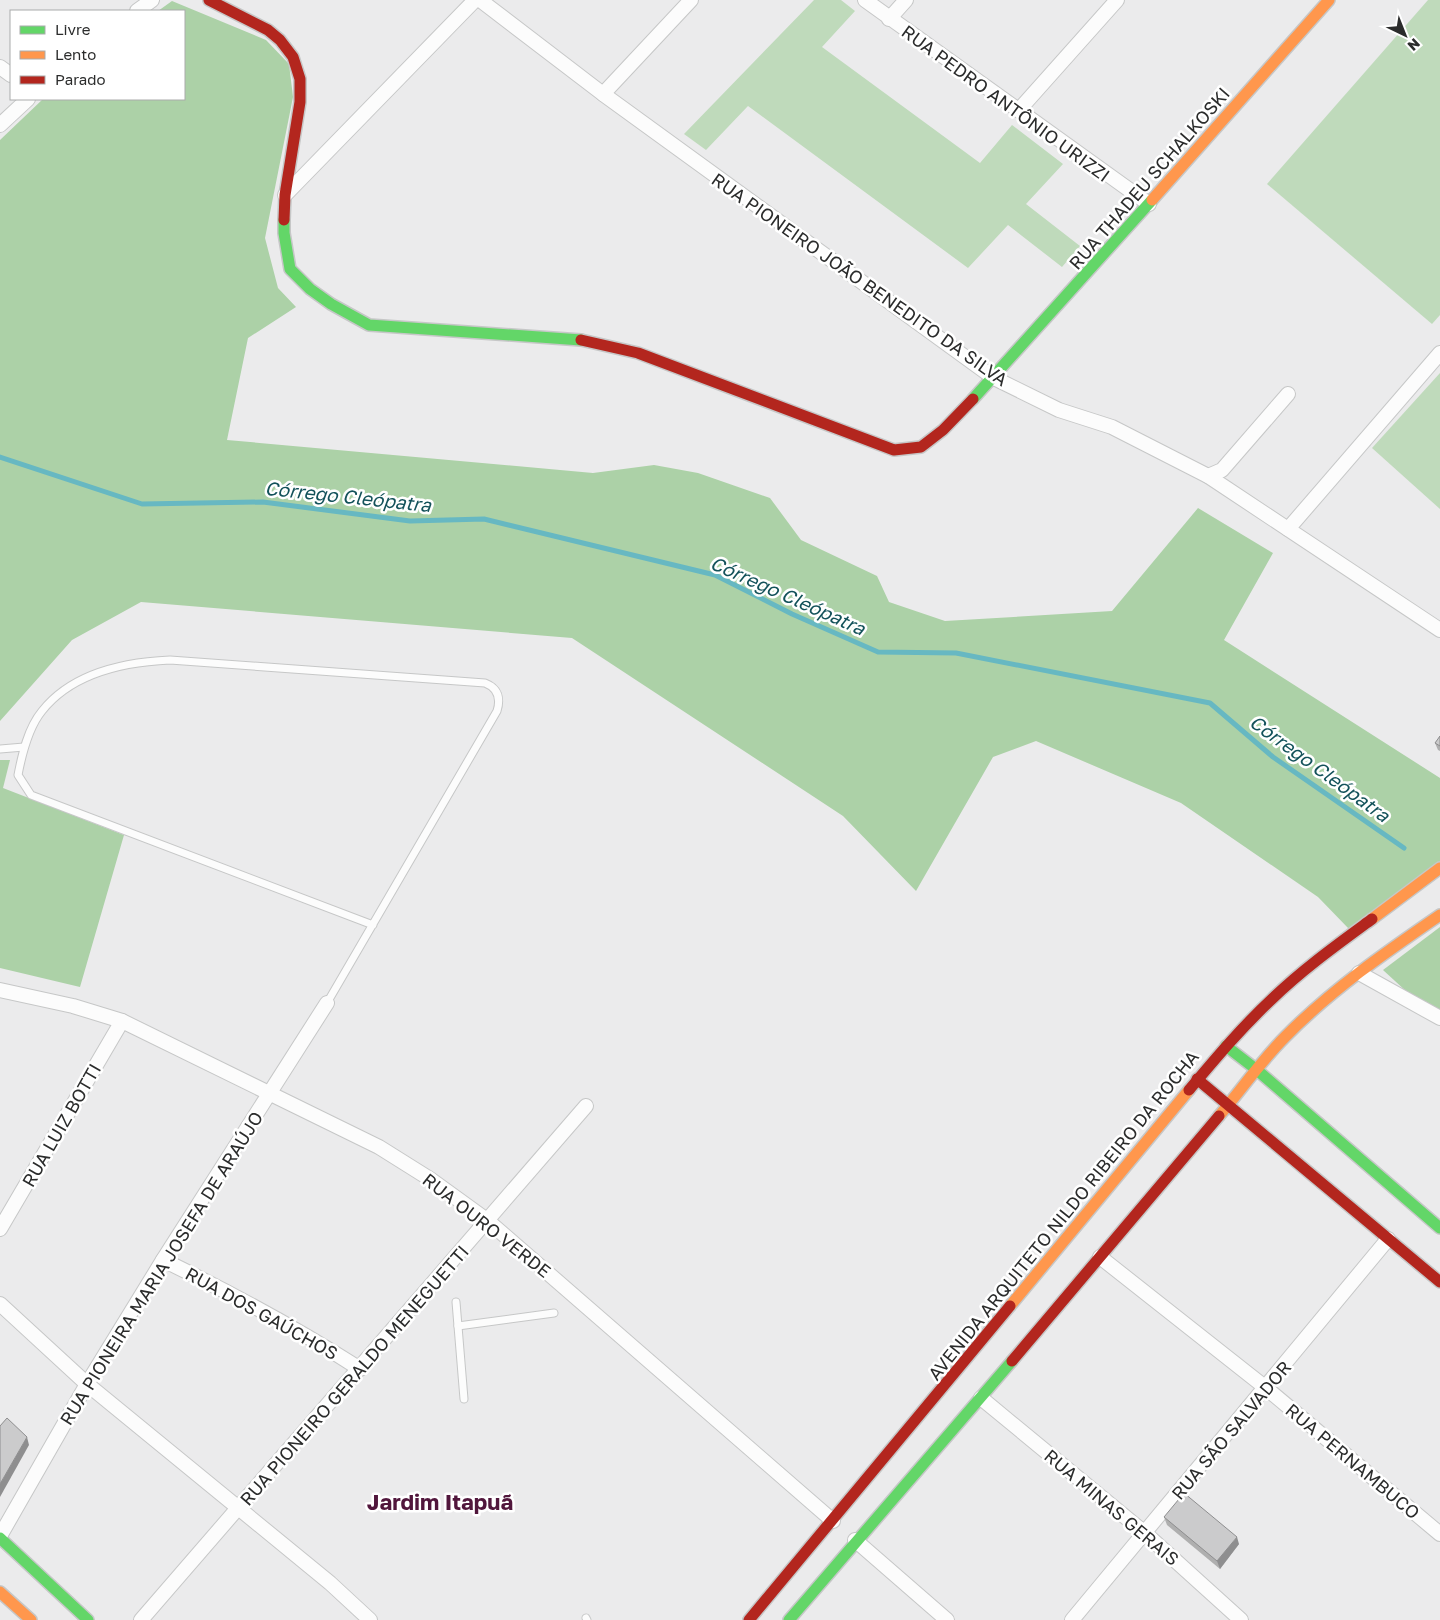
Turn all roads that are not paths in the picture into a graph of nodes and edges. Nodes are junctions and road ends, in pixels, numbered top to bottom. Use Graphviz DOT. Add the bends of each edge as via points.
graph roads {
  1 [pos="152,0"];
  2 [pos="209,0"];
  3 [pos="475,0"];
  4 [pos="480,0"];
  5 [pos="691,0"];
  6 [pos="865,0"];
  7 [pos="906,0"];
  8 [pos="1117,0"];
  9 [pos="1329,0"];
  10 [pos="139,10"];
  11 [pos="889,19"];
  12 [pos="603,94"];
  13 [pos="27,100"];
  14 [pos="1019,110"];
  15 [pos="0,125"];
  16 [pos="286,195"];
  17 [pos="1148,204"];
  18 [pos="1440,353"];
  19 [pos="994,378"];
  20 [pos="1288,394"];
  21 [pos="1208,476"];
  22 [pos="1288,530"];
  23 [pos="1440,630"];
  24 [pos="24,747"];
  25 [pos="0,749"];
  26 [pos="1440,868"];
  27 [pos="1440,915"];
  28 [pos="373,925"];
  29 [pos="1359,972"];
  30 [pos="0,990"];
  31 [pos="327,1003"];
  32 [pos="1440,1018"];
  33 [pos="122,1021"];
  34 [pos="1226,1046"];
  35 [pos="1257,1070"];
  36 [pos="1197,1079"];
  37 [pos="270,1093"];
  38 [pos="1230,1104"];
  39 [pos="586,1106"];
  40 [pos="488,1221"];
  41 [pos="1440,1228"];
  42 [pos="0,1229"];
  43 [pos="1388,1239"];
  44 [pos="1100,1257"];
  45 [pos="163,1260"];
  46 [pos="1440,1282"];
  47 [pos="456,1302"];
  48 [pos="0,1304"];
  49 [pos="554,1313"];
  50 [pos="458,1326"];
  51 [pos="360,1369"];
  52 [pos="87,1384"];
  53 [pos="1266,1388"];
  54 [pos="981,1398"];
  55 [pos="464,1399"];
  56 [pos="238,1508"];
  57 [pos="833,1521"];
  58 [pos="1146,1534"];
  59 [pos="1440,1534"];
  60 [pos="0,1537"];
  61 [pos="856,1540"];
  62 [pos="0,1592"];
  63 [pos="31,1620"];
  64 [pos="88,1620"];
  65 [pos="141,1620"];
  66 [pos="370,1620"];
  67 [pos="749,1620"];
  68 [pos="789,1620"];
  69 [pos="947,1620"];
  70 [pos="1072,1620"];
  71 [pos="1241,1620"];
  1 -- 10 [label="street"];
  2 -- 16 [label="main road, RUA THADEU SCHALKOSKI" via="268,30 293,57 300,79 300,102"];
  3 -- 16 [label="street"];
  4 -- 12 [label="street, RUA PIONEIRO JOÃO BENEDITO DA SILVA"];
  5 -- 12 [label="street"];
  6 -- 11 [label="street, RUA PEDRO ANTÔNIO URIZZI"];
  7 -- 11 [label="street"];
  8 -- 14 [label="street"];
  9 -- 17 [label="main road, RUA THADEU SCHALKOSKI"];
  11 -- 14 [label="street, RUA PEDRO ANTÔNIO URIZZI"];
  12 -- 19 [label="street, RUA PIONEIRO JOÃO BENEDITO DA SILVA"];
  13 -- 15 [label="street"];
  14 -- 17 [label="street, RUA PEDRO ANTÔNIO URIZZI"];
  16 -- 19 [label="main road, RUA THADEU SCHALKOSKI" via="284,233 290,269 310,289 369,325 576,339 638,353 894,450 921,447 944,430"];
  17 -- 19 [label="main road, RUA THADEU SCHALKOSKI"];
  18 -- 22 [label="street"];
  19 -- 21 [label="street, RUA PIONEIRO JOÃO BENEDITO DA SILVA" via="1059,410 1112,427"];
  20 -- 21 [label="street" via="1222,470"];
  21 -- 22 [label="street, RUA PIONEIRO JOÃO BENEDITO DA SILVA"];
  22 -- 23 [label="street, RUA PIONEIRO JOÃO BENEDITO DA SILVA"];
  24 -- 25 [label="lane"];
  24 -- 28 [label="lane" via="18,775 31,795"];
  24 -- 28 [label="lane" via="41,712 58,694 79,681 140,661 170,660 491,685 500,701 497,711"];
  26 -- 34 [label="main road, AVENIDA ARQUITETO NILDO RIBEIRO DA ROCHA" via="1326,953 1273,998"];
  27 -- 29 [label="main road"];
  28 -- 31 [label="lane"];
  29 -- 32 [label="street"];
  29 -- 35 [label="main road" via="1314,1009"];
  30 -- 33 [label="street, RUA OURO VERDE" via="86,1009"];
  31 -- 37 [label="street, RUA PIONEIRA MARIA JOSEFA DE ARAÚJO"];
  33 -- 37 [label="street, RUA OURO VERDE"];
  33 -- 42 [label="street, RUA LUIZ BOTTI"];
  34 -- 35 [label="main road"];
  34 -- 36 [label="main road, AVENIDA ARQUITETO NILDO RIBEIRO DA ROCHA"];
  35 -- 38 [label="main road"];
  35 -- 41 [label="main road"];
  36 -- 38 [label="main road"];
  36 -- 57 [label="main road, AVENIDA ARQUITETO NILDO RIBEIRO DA ROCHA"];
  37 -- 40 [label="street, RUA OURO VERDE" via="379,1147"];
  37 -- 45 [label="street, RUA PIONEIRA MARIA JOSEFA DE ARAÚJO"];
  38 -- 43 [label="main road"];
  38 -- 44 [label="main road"];
  39 -- 40 [label="street, RUA PIONEIRO GERALDO MENEGUETTI"];
  40 -- 51 [label="street, RUA PIONEIRO GERALDO MENEGUETTI"];
  40 -- 57 [label="street, RUA OURO VERDE"];
  43 -- 46 [label="main road"];
  43 -- 53 [label="street, RUA SÃO SALVADOR"];
  44 -- 53 [label="street, RUA PERNAMBUCO"];
  44 -- 54 [label="main road"];
  45 -- 51 [label="street, RUA DOS GAÚCHOS" via="300,1330"];
  45 -- 52 [label="street, RUA PIONEIRA MARIA JOSEFA DE ARAÚJO"];
  47 -- 50 [label="lane"];
  48 -- 52 [label="street"];
  49 -- 50 [label="lane"];
  50 -- 55 [label="lane"];
  51 -- 56 [label="street, RUA PIONEIRO GERALDO MENEGUETTI"];
  52 -- 56 [label="street"];
  52 -- 60 [label="street, RUA PIONEIRA MARIA JOSEFA DE ARAÚJO"];
  53 -- 58 [label="street, RUA SÃO SALVADOR"];
  53 -- 59 [label="street, RUA PERNAMBUCO"];
  54 -- 58 [label="street, RUA MINAS GERAIS"];
  54 -- 61 [label="main road"];
  56 -- 65 [label="street, RUA PIONEIRO GERALDO MENEGUETTI"];
  56 -- 66 [label="street"];
  57 -- 67 [label="main road, AVENIDA ARQUITETO NILDO RIBEIRO DA ROCHA"];
  58 -- 70 [label="street, RUA SÃO SALVADOR"];
  58 -- 71 [label="street, RUA MINAS GERAIS"];
  60 -- 64 [label="main road"];
  61 -- 68 [label="main road"];
  61 -- 69 [label="street"];
  62 -- 63 [label="main road"];
}
